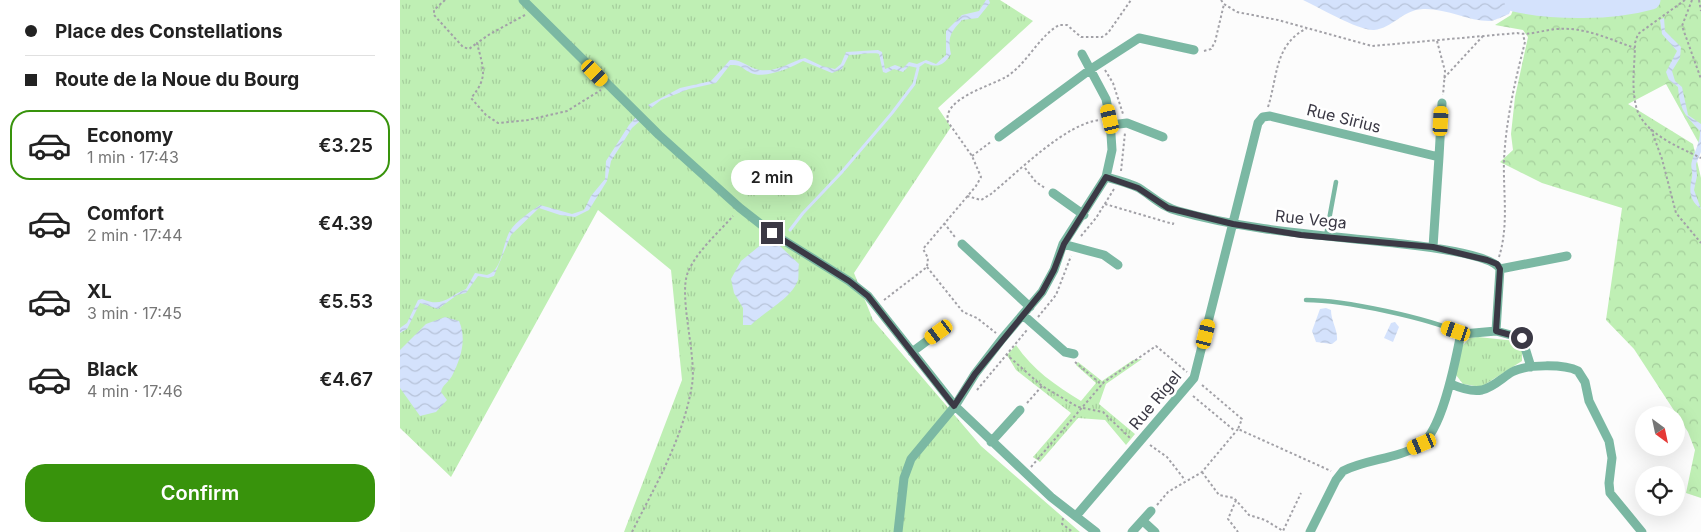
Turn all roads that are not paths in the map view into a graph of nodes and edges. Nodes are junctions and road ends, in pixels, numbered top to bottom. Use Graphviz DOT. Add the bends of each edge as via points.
graph roads {
  1 [pos="523,0"];
  2 [pos="1194,50"];
  3 [pos="1082,54"];
  4 [pos="1091,69"];
  5 [pos="1442,103"];
  6 [pos="1111,122"];
  7 [pos="998,137"];
  8 [pos="1163,137"];
  9 [pos="1439,157"];
  10 [pos="1106,177"];
  11 [pos="1336,182"];
  12 [pos="1053,193"];
  13 [pos="1084,215"];
  14 [pos="1233,224"];
  15 [pos="1326,237"];
  16 [pos="962,244"];
  17 [pos="1064,244"];
  18 [pos="1433,247"];
  19 [pos="1566,256"];
  20 [pos="1118,265"];
  21 [pos="1499,267"];
  22 [pos="1306,300"];
  23 [pos="1030,307"];
  24 [pos="1022,315"];
  25 [pos="1496,331"];
  26 [pos="939,332"];
  27 [pos="1463,334"];
  28 [pos="912,352"];
  29 [pos="1074,354"];
  30 [pos="1531,367"];
  31 [pos="1451,384"];
  32 [pos="954,406"];
  33 [pos="1020,410"];
  34 [pos="991,442"];
  35 [pos="1151,511"];
  36 [pos="1076,516"];
  37 [pos="1143,521"];
  38 [pos="898,532"];
  39 [pos="1096,532"];
  40 [pos="1132,532"];
  41 [pos="1155,532"];
  42 [pos="1310,532"];
  43 [pos="1642,532"];
  1 -- 28 [label="street" via="607,85 740,208 772,233 849,281 877,306"];
  2 -- 4 [label="street" via="1139,38"];
  3 -- 4 [label="street"];
  4 -- 6 [label="street" via="1106,99"];
  4 -- 7 [label="street"];
  5 -- 9 [label="street"];
  6 -- 8 [label="street" via="1127,123"];
  6 -- 10 [label="street" via="1112,150"];
  9 -- 14 [label="street, Rue Sirius" via="1266,116 1258,123"];
  9 -- 18 [label="street"];
  10 -- 13 [label="street"];
  10 -- 14 [label="street, Rue Vega" via="1138,188 1176,211"];
  11 -- 15 [label="lane"];
  12 -- 13 [label="street"];
  13 -- 17 [label="street"];
  14 -- 15 [label="street, Rue Vega"];
  14 -- 36 [label="street, Rue Rigel" via="1194,378"];
  15 -- 18 [label="street, Rue Vega"];
  16 -- 23 [label="street"];
  17 -- 20 [label="street" via="1104,255"];
  17 -- 23 [label="street" via="1054,270"];
  18 -- 21 [label="street, Rue Vega"];
  19 -- 21 [label="street"];
  21 -- 25 [label="street"];
  22 -- 27 [label="lane" via="1367,308"];
  23 -- 24 [label="street"];
  24 -- 29 [label="street" via="1065,352"];
  24 -- 32 [label="street"];
  25 -- 27 [label="street"];
  25 -- 30 [label="street" via="1522,338"];
  26 -- 28 [label="street"];
  27 -- 31 [label="street"];
  28 -- 32 [label="street"];
  30 -- 31 [label="street" via="1515,370 1481,390 1466,390"];
  30 -- 43 [label="street" via="1574,369 1582,376 1589,400 1609,441 1612,458 1610,493"];
  31 -- 42 [label="street" via="1433,429 1422,444 1343,471"];
  32 -- 34 [label="street"];
  32 -- 38 [label="street" via="911,459 904,478"];
  33 -- 34 [label="street"];
  34 -- 36 [label="street"];
  35 -- 37 [label="street"];
  36 -- 39 [label="street"];
  37 -- 40 [label="street"];
  37 -- 41 [label="street"];
}
